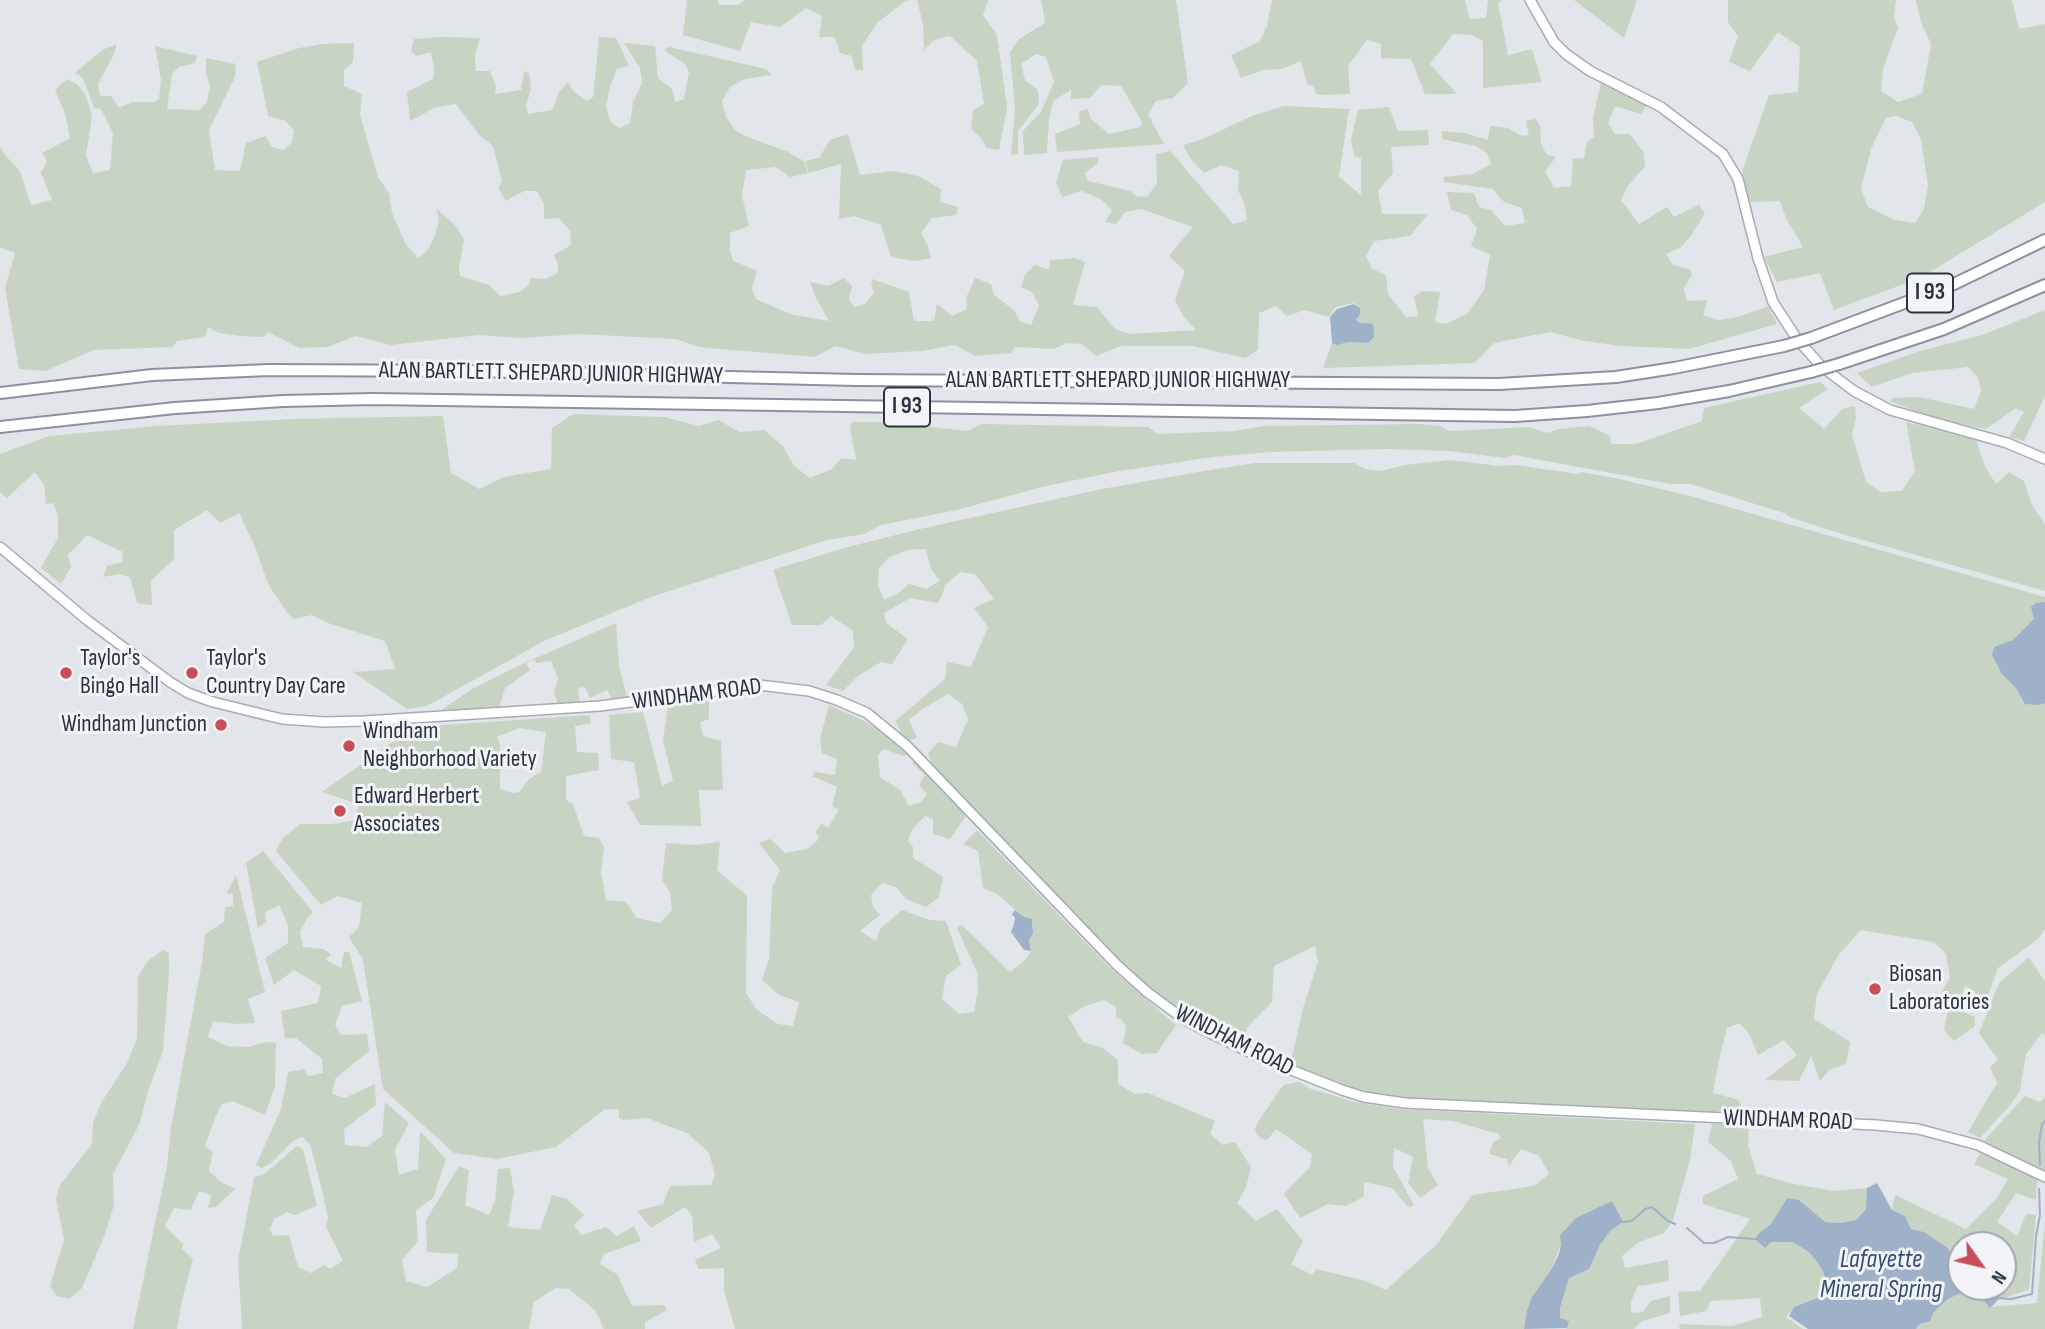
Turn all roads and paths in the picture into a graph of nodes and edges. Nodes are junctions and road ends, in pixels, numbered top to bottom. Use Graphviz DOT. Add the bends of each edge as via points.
graph roads {
  1 [pos="1530,0"];
  2 [pos="2045,240"];
  3 [pos="2045,285"];
  4 [pos="0,393"];
  5 [pos="0,427"];
  6 [pos="2045,459"];
  7 [pos="0,547"];
  8 [pos="2045,1177"];
  1 -- 6 [label="street" via="1566,54 1598,76 1661,107 1723,154 1738,179 1773,302 1821,366 1890,410 2007,443"];
  2 -- 4 [label="highway, ALAN BARTLETT SHEPARD JUNIOR HIGHWAY / I 93, bridge" via="1952,285 1811,338 1616,377 1499,384 270,370 152,375"];
  3 -- 5 [label="highway, ALAN BARTLETT SHEPARD JUNIOR HIGHWAY / I 93, bridge" via="1927,336 1811,372 1658,403 1515,416 364,399 175,408"];
  7 -- 8 [label="street, WINDHAM ROAD" via="178,688 262,715 303,722 354,722 614,704 749,685 825,695 867,713 907,746 1147,992 1185,1020 1303,1076 1364,1097 1405,1103 1918,1129 1978,1145"];
}
